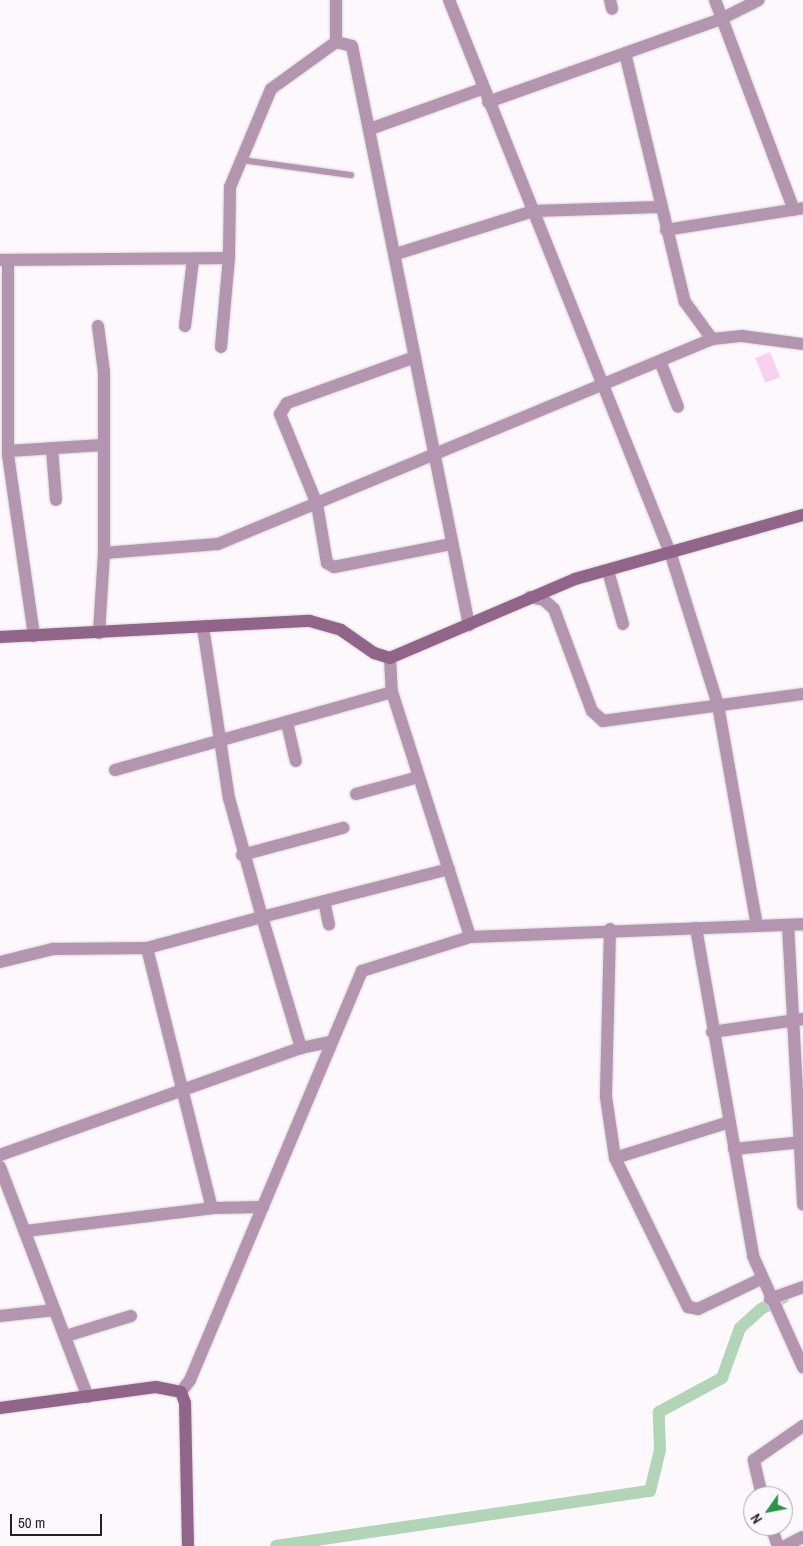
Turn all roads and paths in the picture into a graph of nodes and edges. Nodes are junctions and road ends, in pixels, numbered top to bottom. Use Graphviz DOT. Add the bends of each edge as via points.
graph roads {
  1 [pos="336,0"];
  2 [pos="449,0"];
  3 [pos="715,0"];
  4 [pos="758,0"];
  5 [pos="721,19"];
  6 [pos="336,42"];
  7 [pos="625,53"];
  8 [pos="482,89"];
  9 [pos="488,102"];
  10 [pos="370,129"];
  11 [pos="245,160"];
  12 [pos="351,175"];
  13 [pos="659,207"];
  14 [pos="799,209"];
  15 [pos="533,211"];
  16 [pos="666,230"];
  17 [pos="396,254"];
  18 [pos="229,258"];
  19 [pos="4,260"];
  20 [pos="193,260"];
  21 [pos="98,326"];
  22 [pos="185,326"];
  23 [pos="3,335"];
  24 [pos="712,339"];
  25 [pos="803,344"];
  26 [pos="222,346"];
  27 [pos="415,358"];
  28 [pos="660,361"];
  29 [pos="601,384"];
  30 [pos="678,407"];
  31 [pos="103,445"];
  32 [pos="52,449"];
  33 [pos="434,453"];
  34 [pos="6,454"];
  35 [pos="56,500"];
  36 [pos="317,504"];
  37 [pos="803,515"];
  38 [pos="451,544"];
  39 [pos="104,553"];
  40 [pos="671,554"];
  41 [pos="608,570"];
  42 [pos="530,597"];
  43 [pos="623,624"];
  44 [pos="469,625"];
  45 [pos="203,627"];
  46 [pos="92,633"];
  47 [pos="34,636"];
  48 [pos="0,637"];
  49 [pos="390,658"];
  50 [pos="392,692"];
  51 [pos="803,694"];
  52 [pos="718,705"];
  53 [pos="288,723"];
  54 [pos="218,745"];
  55 [pos="296,762"];
  56 [pos="115,770"];
  57 [pos="419,777"];
  58 [pos="356,794"];
  59 [pos="343,828"];
  60 [pos="242,855"];
  61 [pos="449,869"];
  62 [pos="324,901"];
  63 [pos="262,917"];
  64 [pos="329,924"];
  65 [pos="803,924"];
  66 [pos="788,925"];
  67 [pos="757,926"];
  68 [pos="696,928"];
  69 [pos="610,930"];
  70 [pos="470,937"];
  71 [pos="146,948"];
  72 [pos="0,962"];
  73 [pos="798,1020"];
  74 [pos="712,1032"];
  75 [pos="330,1042"];
  76 [pos="301,1048"];
  77 [pos="181,1090"];
  78 [pos="729,1122"];
  79 [pos="802,1142"];
  80 [pos="734,1149"];
  81 [pos="0,1155"];
  82 [pos="615,1158"];
  83 [pos="0,1167"];
  84 [pos="803,1205"];
  85 [pos="263,1207"];
  86 [pos="212,1208"];
  87 [pos="26,1231"];
  88 [pos="761,1279"];
  89 [pos="803,1287"];
  90 [pos="770,1299"];
  91 [pos="56,1310"];
  92 [pos="0,1316"];
  93 [pos="131,1316"];
  94 [pos="66,1336"];
  95 [pos="803,1367"];
  96 [pos="180,1392"];
  97 [pos="88,1398"];
  98 [pos="0,1408"];
  99 [pos="803,1426"];
  100 [pos="760,1486"];
  101 [pos="803,1537"];
  102 [pos="186,1546"];
  103 [pos="785,1546"];
  1 -- 6 [label="street"];
  2 -- 8 [label="street"];
  3 -- 5 [label="street"];
  4 -- 5 [label="street"];
  5 -- 7 [label="street"];
  5 -- 14 [label="street"];
  6 -- 10 [label="street" via="347,43 355,52"];
  6 -- 11 [label="street" via="272,89"];
  7 -- 9 [label="street"];
  7 -- 13 [label="street"];
  8 -- 9 [label="street"];
  8 -- 10 [label="street"];
  9 -- 15 [label="street"];
  10 -- 17 [label="street"];
  11 -- 12 [label="lane"];
  11 -- 18 [label="street" via="230,187"];
  13 -- 15 [label="street"];
  13 -- 16 [label="street"];
  14 -- 16 [label="street"];
  15 -- 17 [label="street"];
  15 -- 29 [label="street"];
  16 -- 24 [label="street" via="685,302"];
  17 -- 27 [label="street"];
  18 -- 20 [label="street"];
  18 -- 26 [label="street"];
  19 -- 20 [label="street"];
  19 -- 23 [label="street"];
  20 -- 22 [label="street"];
  21 -- 31 [label="street"];
  23 -- 34 [label="street"];
  24 -- 25 [label="street" via="742,336"];
  24 -- 28 [label="street"];
  27 -- 33 [label="street"];
  27 -- 36 [label="street" via="282,405 280,414"];
  28 -- 29 [label="street"];
  28 -- 30 [label="street"];
  29 -- 33 [label="street"];
  29 -- 40 [label="street"];
  31 -- 32 [label="street"];
  31 -- 39 [label="street"];
  32 -- 34 [label="street"];
  32 -- 35 [label="street"];
  33 -- 36 [label="street"];
  33 -- 38 [label="street"];
  34 -- 47 [label="street"];
  36 -- 38 [label="street" via="325,560 334,567"];
  36 -- 39 [label="street" via="214,545"];
  37 -- 40 [label="street"];
  38 -- 44 [label="street"];
  39 -- 46 [label="street"];
  40 -- 41 [label="street"];
  40 -- 52 [label="street"];
  41 -- 42 [label="street"];
  41 -- 43 [label="street"];
  42 -- 44 [label="street"];
  42 -- 52 [label="street" via="544,600 554,609 592,711 603,721"];
  44 -- 49 [label="street"];
  45 -- 46 [label="street"];
  45 -- 49 [label="street" via="296,620 324,623"];
  45 -- 54 [label="street"];
  46 -- 47 [label="street"];
  47 -- 48 [label="street"];
  49 -- 50 [label="street"];
  50 -- 53 [label="street"];
  50 -- 57 [label="street"];
  51 -- 52 [label="street"];
  52 -- 67 [label="street"];
  53 -- 54 [label="street"];
  53 -- 55 [label="street"];
  54 -- 56 [label="street"];
  54 -- 60 [label="street"];
  57 -- 58 [label="street"];
  57 -- 61 [label="street"];
  59 -- 60 [label="street"];
  60 -- 63 [label="street"];
  61 -- 62 [label="street"];
  61 -- 70 [label="street"];
  62 -- 63 [label="street"];
  62 -- 64 [label="street"];
  63 -- 71 [label="street"];
  63 -- 76 [label="street"];
  65 -- 66 [label="street"];
  66 -- 67 [label="street"];
  66 -- 73 [label="street"];
  67 -- 68 [label="street"];
  68 -- 69 [label="street"];
  68 -- 74 [label="street"];
  69 -- 70 [label="street"];
  69 -- 82 [label="street" via="606,1097"];
  70 -- 75 [label="street" via="362,971"];
  71 -- 72 [label="street" via="52,949"];
  71 -- 77 [label="street"];
  73 -- 74 [label="street"];
  73 -- 79 [label="street"];
  74 -- 78 [label="street"];
  75 -- 76 [label="street"];
  75 -- 85 [label="street"];
  76 -- 77 [label="street"];
  77 -- 81 [label="street"];
  77 -- 86 [label="street"];
  78 -- 80 [label="street"];
  78 -- 82 [label="street"];
  79 -- 80 [label="street"];
  79 -- 84 [label="street"];
  80 -- 88 [label="street"];
  82 -- 88 [label="street" via="688,1307 698,1309"];
  83 -- 87 [label="street"];
  85 -- 86 [label="street"];
  85 -- 96 [label="street"];
  86 -- 87 [label="street"];
  87 -- 91 [label="street"];
  88 -- 90 [label="street"];
  89 -- 90 [label="street"];
  90 -- 95 [label="street"];
  91 -- 92 [label="street"];
  91 -- 94 [label="street"];
  93 -- 94 [label="street"];
  94 -- 97 [label="street"];
  96 -- 97 [label="street" via="156,1387"];
  96 -- 102 [label="street" via="185,1403"];
  97 -- 98 [label="street"];
  99 -- 100 [label="street" via="754,1460"];
  101 -- 103 [label="street"];
}
